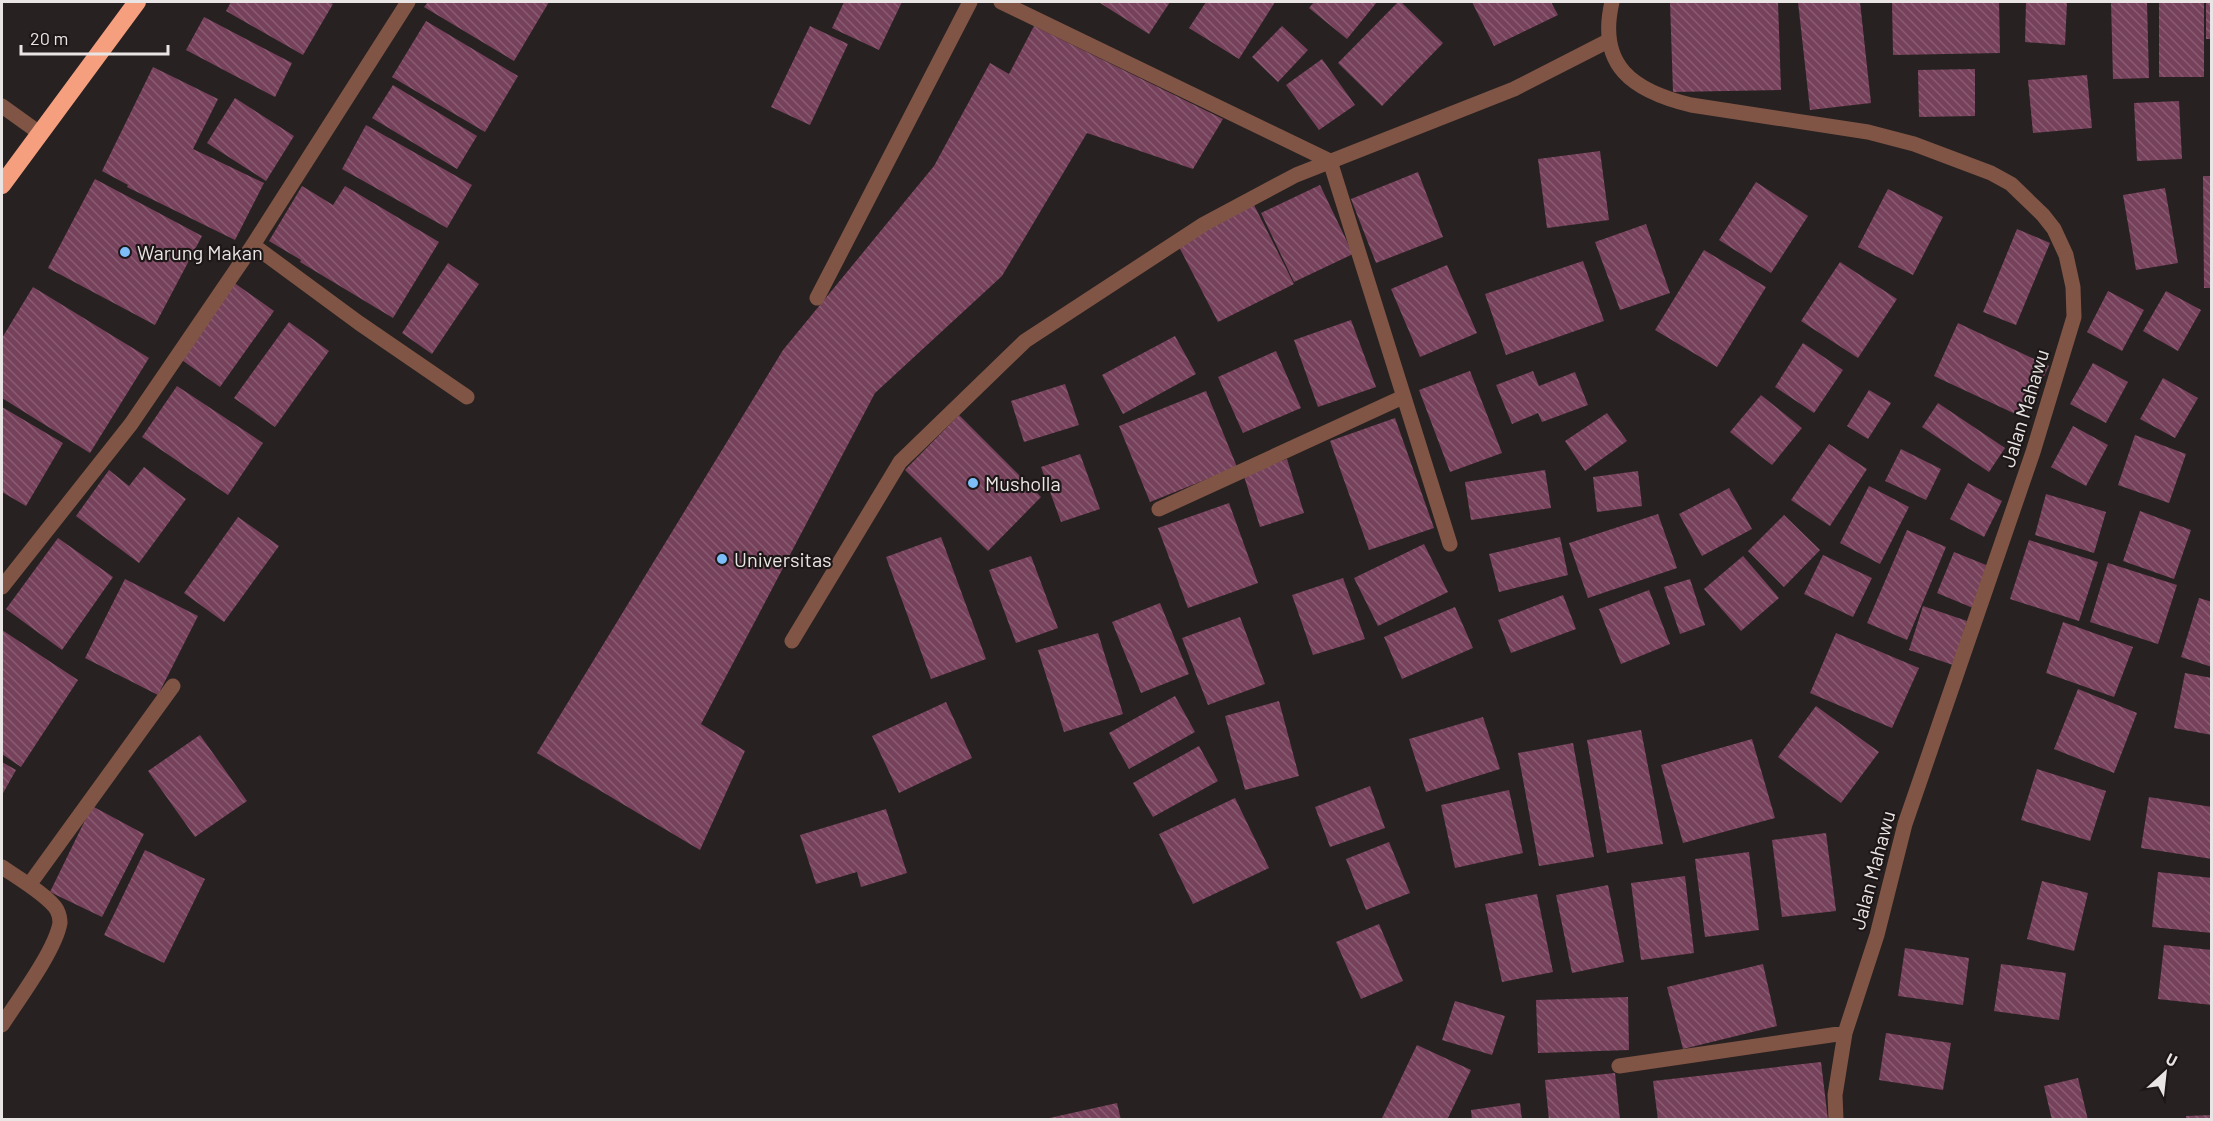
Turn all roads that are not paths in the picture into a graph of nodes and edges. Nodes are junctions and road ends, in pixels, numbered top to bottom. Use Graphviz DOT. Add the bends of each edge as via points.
graph roads {
  1 [pos="137,2"];
  2 [pos="408,2"];
  3 [pos="970,2"];
  4 [pos="1001,2"];
  5 [pos="1612,2"];
  6 [pos="1608,41"];
  7 [pos="2,106"];
  8 [pos="41,134"];
  9 [pos="1330,161"];
  10 [pos="2,185"];
  11 [pos="253,245"];
  12 [pos="817,297"];
  13 [pos="467,397"];
  14 [pos="1403,397"];
  15 [pos="1159,509"];
  16 [pos="1450,544"];
  17 [pos="2,587"];
  18 [pos="792,641"];
  19 [pos="173,686"];
  20 [pos="2,867"];
  21 [pos="29,885"];
  22 [pos="2,1025"];
  23 [pos="1845,1033"];
  24 [pos="1619,1066"];
  25 [pos="1836,1119"];
  1 -- 8 [label="highway"];
  2 -- 11 [label="street"];
  3 -- 12 [label="street"];
  4 -- 9 [label="street"];
  5 -- 6 [label="street"];
  6 -- 9 [label="street" via="1514,89"];
  6 -- 23 [label="street, Jalan Mahawu" via="1618,64 1634,83 1663,99 1868,132 1914,144 1991,173 2011,184 2043,215 2066,255 2074,317 2033,452 1905,824 1877,935"];
  7 -- 8 [label="street"];
  8 -- 10 [label="highway"];
  9 -- 14 [label="street"];
  9 -- 18 [label="street" via="1204,224 1025,341 900,462"];
  11 -- 13 [label="street"];
  11 -- 17 [label="street" via="131,424"];
  14 -- 15 [label="street"];
  14 -- 16 [label="street"];
  19 -- 21 [label="street"];
  20 -- 21 [label="street"];
  21 -- 22 [label="street" via="56,908 60,920 39,968"];
  23 -- 24 [label="street"];
  23 -- 25 [label="street, Jalan Mahawu" via="1835,1095"];
}
